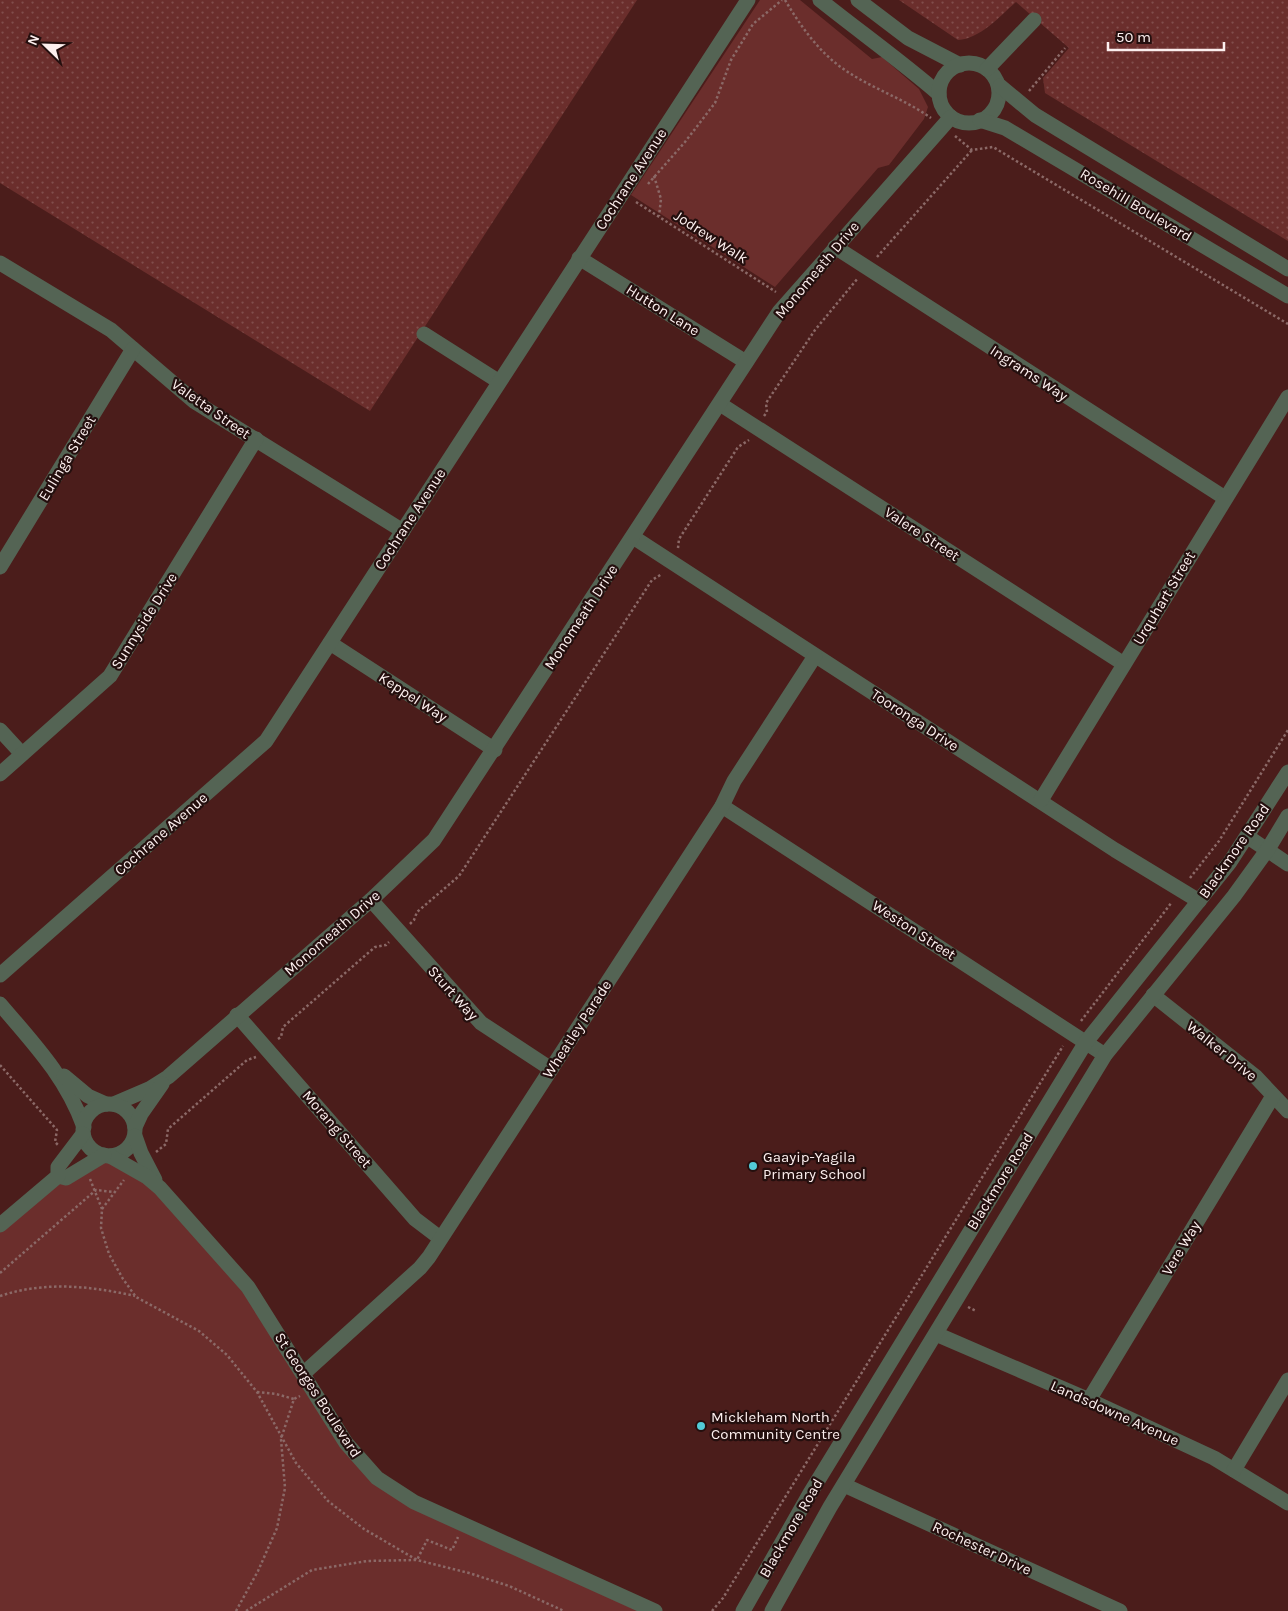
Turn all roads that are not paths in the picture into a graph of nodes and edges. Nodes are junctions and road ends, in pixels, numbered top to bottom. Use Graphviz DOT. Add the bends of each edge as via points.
graph roads {
  1 [pos="748,0"];
  2 [pos="820,0"];
  3 [pos="858,0"];
  4 [pos="1034,20"];
  5 [pos="960,65"];
  6 [pos="988,69"];
  7 [pos="1000,86"];
  8 [pos="939,94"];
  9 [pos="980,120"];
  10 [pos="947,122"];
  11 [pos="835,248"];
  12 [pos="579,258"];
  13 [pos="0,263"];
  14 [pos="1288,268"];
  15 [pos="1288,296"];
  16 [pos="424,334"];
  17 [pos="133,349"];
  18 [pos="746,362"];
  19 [pos="498,381"];
  20 [pos="1288,397"];
  21 [pos="720,404"];
  22 [pos="256,439"];
  23 [pos="1225,498"];
  24 [pos="403,530"];
  25 [pos="633,537"];
  26 [pos="0,567"];
  27 [pos="330,643"];
  28 [pos="815,656"];
  29 [pos="1124,664"];
  30 [pos="0,730"];
  31 [pos="495,750"];
  32 [pos="22,754"];
  33 [pos="1288,772"];
  34 [pos="0,774"];
  35 [pos="1041,800"];
  36 [pos="722,806"];
  37 [pos="1288,816"];
  38 [pos="1248,837"];
  39 [pos="1268,849"];
  40 [pos="1288,864"];
  41 [pos="371,900"];
  42 [pos="1199,901"];
  43 [pos="0,975"];
  44 [pos="1153,995"];
  45 [pos="0,1004"];
  46 [pos="237,1015"];
  47 [pos="1086,1042"];
  48 [pos="1105,1055"];
  49 [pos="55,1069"];
  50 [pos="551,1069"];
  51 [pos="168,1077"];
  52 [pos="1273,1096"];
  53 [pos="110,1104"];
  54 [pos="1288,1111"];
  55 [pos="83,1130"];
  56 [pos="135,1132"];
  57 [pos="107,1156"];
  58 [pos="139,1165"];
  59 [pos="58,1176"];
  60 [pos="0,1224"];
  61 [pos="440,1238"];
  62 [pos="936,1334"];
  63 [pos="303,1374"];
  64 [pos="1288,1380"];
  65 [pos="1089,1400"];
  66 [pos="1234,1470"];
  67 [pos="844,1485"];
  68 [pos="1288,1503"];
  69 [pos="655,1611"];
  70 [pos="743,1611"];
  71 [pos="772,1611"];
  72 [pos="1120,1611"];
  1 -- 12 [label="street, Cochrane Avenue"];
  2 -- 8 [label="street" via="901,60"];
  3 -- 5 [label="street" via="908,38"];
  4 -- 6 [label="street"];
  5 -- 6 [label="street" via="972,63"];
  5 -- 8 [label="street" via="945,77"];
  6 -- 7 [label="street"];
  7 -- 9 [label="street" via="998,100"];
  7 -- 14 [label="street, Rosehill Boulevard" via="1035,115"];
  8 -- 10 [label="street"];
  9 -- 10 [label="street"];
  9 -- 15 [label="street, Rosehill Boulevard" via="1005,128"];
  10 -- 11 [label="street, Monomeath Drive"];
  11 -- 18 [label="street, Monomeath Drive" via="789,299"];
  11 -- 23 [label="street, Ingrams Way"];
  12 -- 18 [label="street, Hutton Lane"];
  12 -- 19 [label="street, Cochrane Avenue"];
  13 -- 17 [label="street, Valetta Street" via="111,330"];
  16 -- 19 [label="street"];
  17 -- 22 [label="street, Valetta Street" via="195,402"];
  17 -- 26 [label="street, Eulinga Street"];
  18 -- 21 [label="street, Monomeath Drive"];
  19 -- 24 [label="street, Cochrane Avenue"];
  20 -- 23 [label="street, Urquhart Street"];
  21 -- 25 [label="street, Monomeath Drive"];
  21 -- 29 [label="street, Valere Street"];
  22 -- 24 [label="street, Valetta Street"];
  22 -- 32 [label="street, Sunnyside Drive" via="110,676"];
  23 -- 29 [label="street, Urquhart Street"];
  24 -- 27 [label="street, Cochrane Avenue"];
  25 -- 28 [label="street, Tooronga Drive"];
  25 -- 31 [label="street, Monomeath Drive"];
  27 -- 31 [label="street, Keppel Way"];
  27 -- 43 [label="street, Cochrane Avenue" via="259,748"];
  28 -- 35 [label="street, Tooronga Drive"];
  28 -- 36 [label="street, Wheatley Parade" via="734,781"];
  29 -- 35 [label="street, Urquhart Street"];
  30 -- 32 [label="street"];
  31 -- 41 [label="street, Monomeath Drive" via="434,840"];
  32 -- 34 [label="street, Sunnyside Drive"];
  33 -- 38 [label="street, Blackmore Road"];
  35 -- 42 [label="street, Tooronga Drive"];
  36 -- 47 [label="street, Weston Street"];
  36 -- 50 [label="street, Wheatley Parade"];
  37 -- 39 [label="street, Blackmore Road"];
  38 -- 39 [label="street"];
  38 -- 42 [label="street, Blackmore Road"];
  39 -- 40 [label="street"];
  39 -- 44 [label="street, Blackmore Road"];
  41 -- 46 [label="street, Monomeath Drive"];
  41 -- 50 [label="street, Sturt Way" via="482,1024"];
  42 -- 47 [label="street, Blackmore Road"];
  44 -- 48 [label="street, Blackmore Road"];
  44 -- 52 [label="street, Walker Drive" via="1255,1076"];
  45 -- 49 [label="street"];
  46 -- 51 [label="street, Monomeath Drive"];
  46 -- 61 [label="street, Morang Street" via="415,1219"];
  47 -- 48 [label="street, Weston Street"];
  47 -- 70 [label="street, Blackmore Road" via="809,1495"];
  48 -- 62 [label="street, Blackmore Road"];
  49 -- 53 [label="street" via="88,1096"];
  49 -- 55 [label="street" via="77,1108"];
  50 -- 61 [label="street, Wheatley Parade"];
  51 -- 53 [label="street, Monomeath Drive" via="149,1089"];
  51 -- 56 [label="street, Monomeath Drive" via="149,1101"];
  52 -- 54 [label="street, Walker Drive"];
  52 -- 65 [label="street, Vere Way"];
  53 -- 55 [label="street" via="91,1112"];
  53 -- 56 [label="street" via="129,1112"];
  55 -- 57 [label="street" via="88,1144"];
  55 -- 59 [label="street" via="58,1167"];
  56 -- 57 [label="street" via="126,1150"];
  56 -- 58 [label="street"];
  57 -- 58 [label="street, St Georges Boulevard"];
  57 -- 59 [label="street" via="66,1178"];
  58 -- 63 [label="street, St Georges Boulevard" via="248,1287"];
  59 -- 60 [label="street"];
  61 -- 63 [label="street, Wheatley Parade" via="420,1268"];
  62 -- 65 [label="street, Landsdowne Avenue"];
  62 -- 67 [label="street, Blackmore Road"];
  63 -- 69 [label="street, St Georges Boulevard" via="346,1443 377,1478 414,1502"];
  64 -- 66 [label="street"];
  65 -- 66 [label="street, Landsdowne Avenue"];
  66 -- 68 [label="street, Landsdowne Avenue"];
  67 -- 71 [label="street, Blackmore Road"];
  67 -- 72 [label="street, Rochester Drive"];
}
